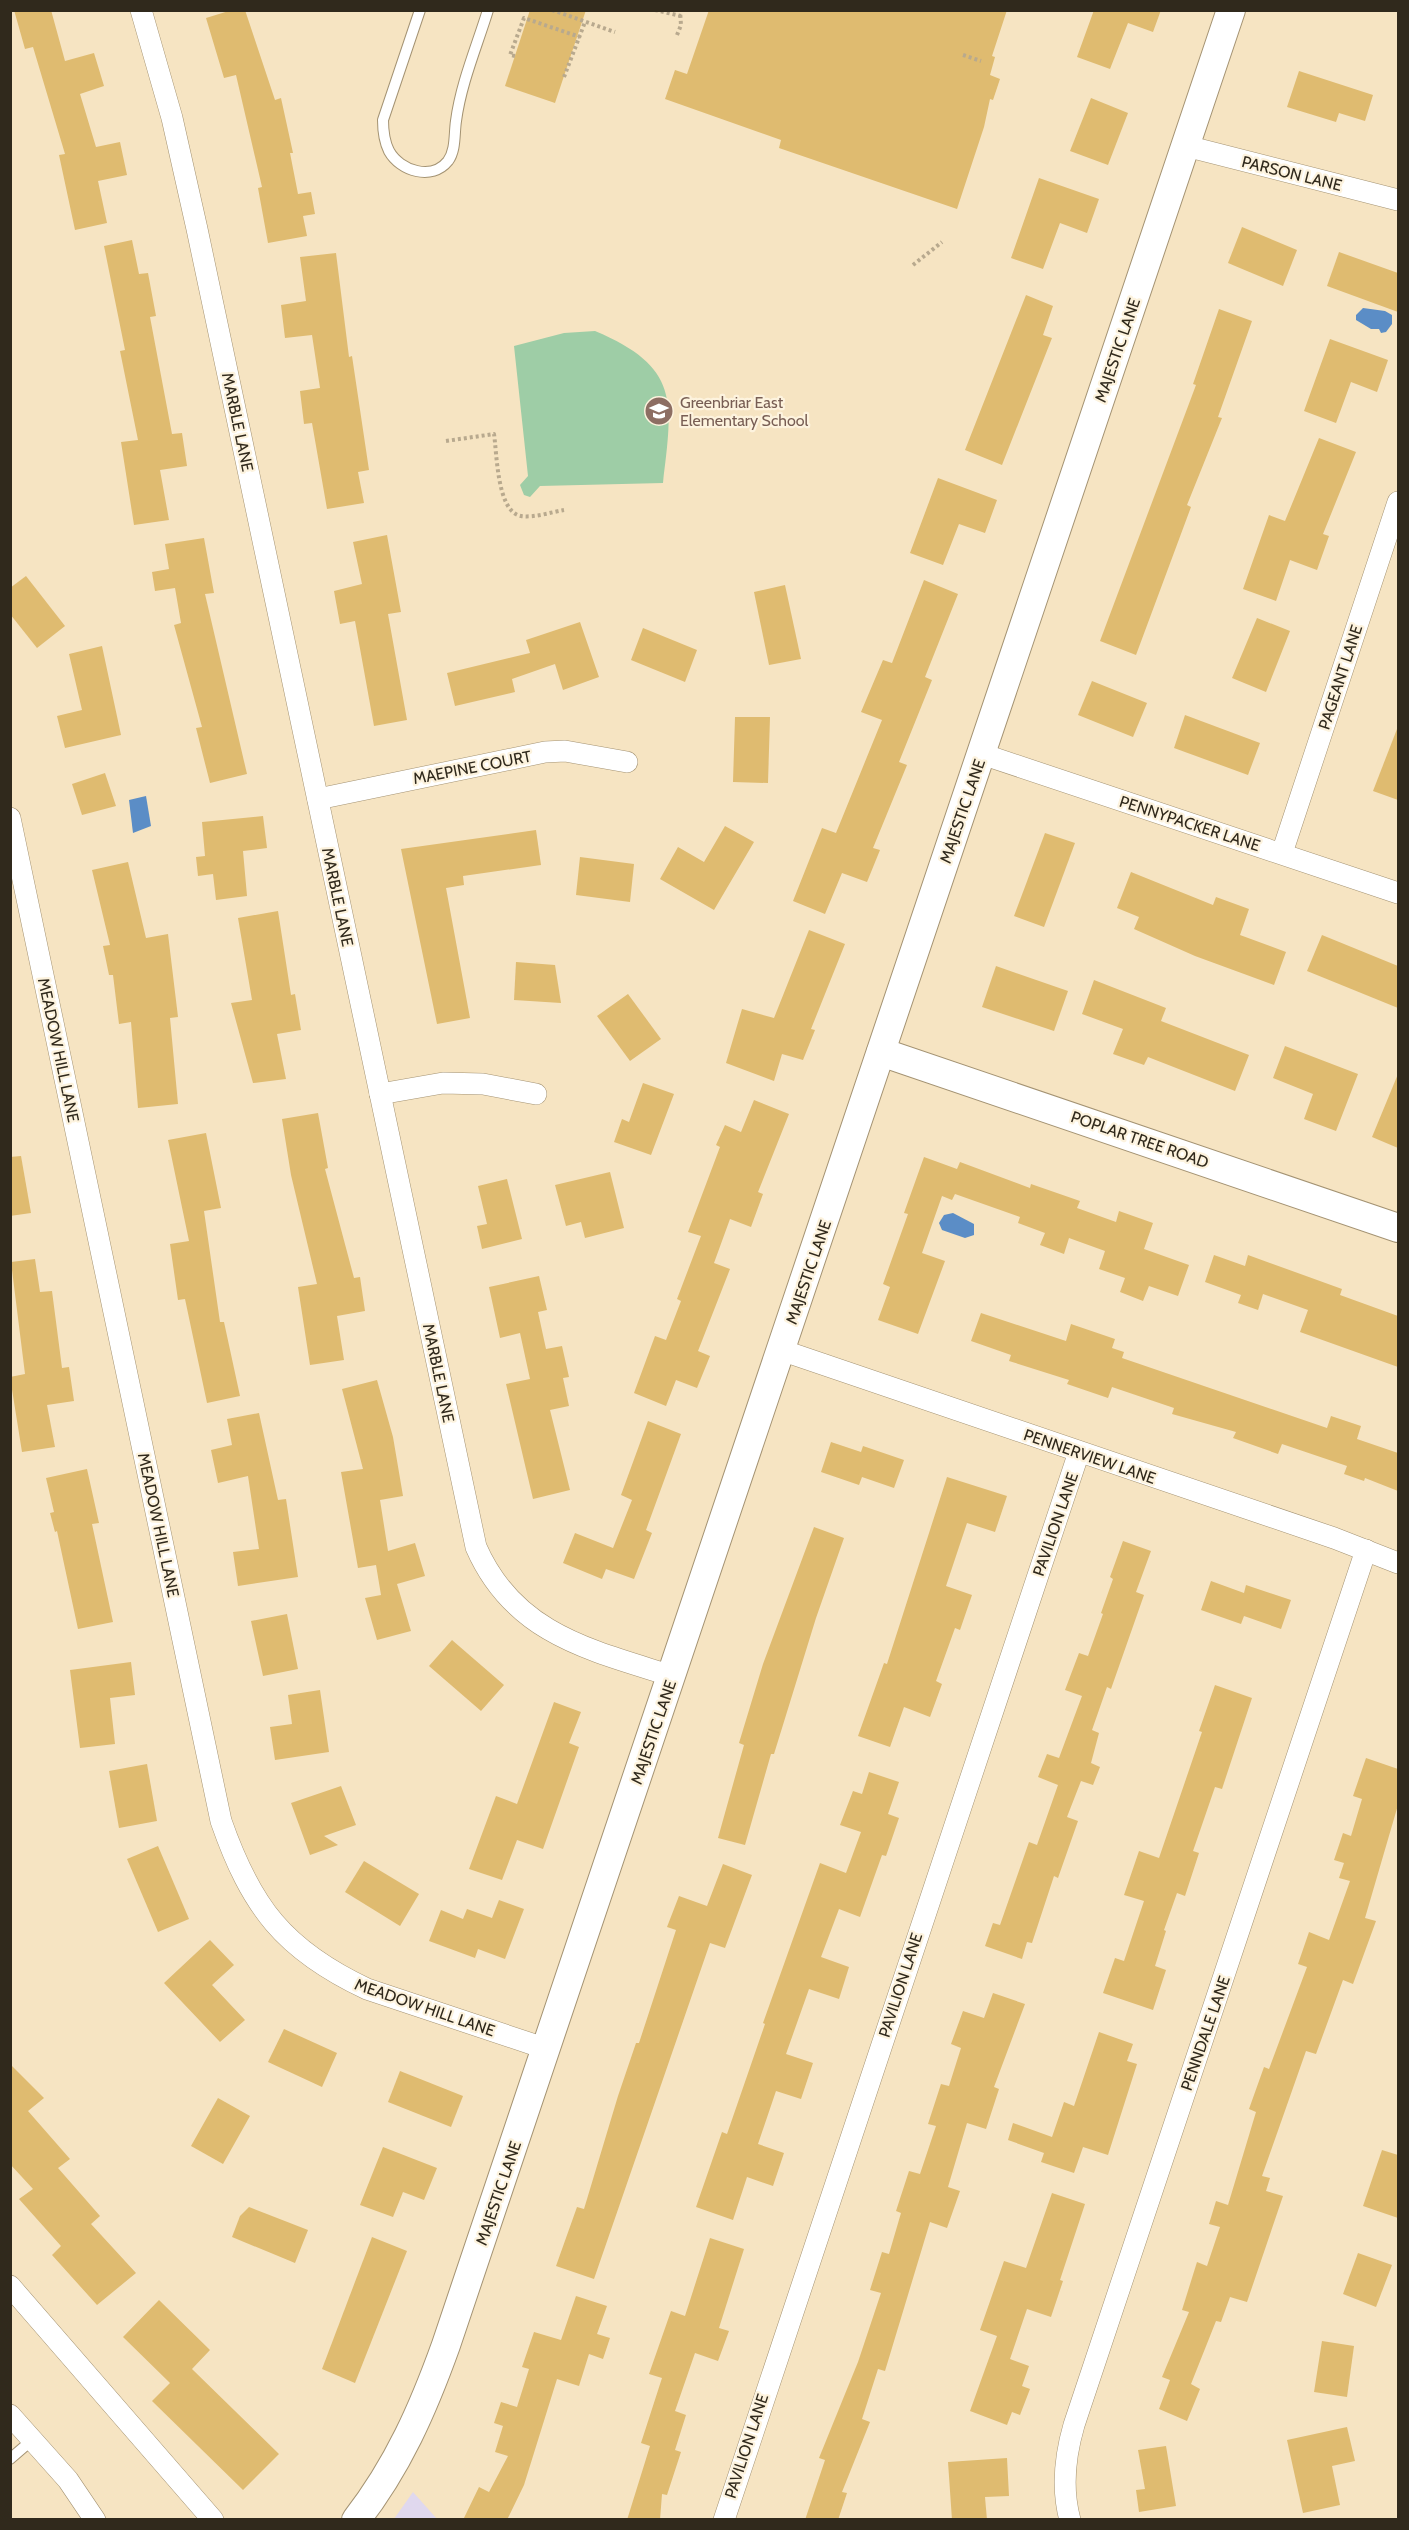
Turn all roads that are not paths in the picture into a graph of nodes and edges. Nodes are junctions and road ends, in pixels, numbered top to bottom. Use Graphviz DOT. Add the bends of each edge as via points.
graph roads {
  1 [pos="141,10"];
  2 [pos="420,10"];
  3 [pos="488,10"];
  4 [pos="1231,10"];
  5 [pos="1186,146"];
  6 [pos="1398,200"];
  7 [pos="1398,501"];
  8 [pos="1392,542"];
  9 [pos="982,754"];
  10 [pos="627,762"];
  11 [pos="318,799"];
  12 [pos="10,818"];
  13 [pos="1282,853"];
  14 [pos="1398,893"];
  15 [pos="881,1052"];
  16 [pos="380,1094"];
  17 [pos="536,1094"];
  18 [pos="1398,1228"];
  19 [pos="781,1350"];
  20 [pos="1079,1452"];
  21 [pos="1366,1550"];
  22 [pos="1398,1563"];
  23 [pos="672,1676"];
  24 [pos="547,2049"];
  25 [pos="10,2286"];
  26 [pos="10,2415"];
  27 [pos="33,2440"];
  28 [pos="10,2459"];
  29 [pos="95,2520"];
  30 [pos="213,2520"];
  31 [pos="356,2520"];
  32 [pos="724,2520"];
  33 [pos="1070,2520"];
  1 -- 11 [label="street, MARBLE LANE" via="172,118 197,229"];
  2 -- 3 [label="lane" via="383,120 383,131 393,156 412,170 423,172 440,168 453,149 461,95"];
  4 -- 5 [label="street, MAJESTIC LANE"];
  5 -- 6 [label="street, PARSON LANE"];
  5 -- 9 [label="street, MAJESTIC LANE"];
  7 -- 8 [label="street, PAGEANT LANE"];
  8 -- 13 [label="street, PAGEANT LANE"];
  9 -- 13 [label="street, PENNYPACKER LANE"];
  9 -- 15 [label="street, MAJESTIC LANE"];
  10 -- 11 [label="street, MAEPINE COURT" via="565,751 545,752"];
  11 -- 16 [label="street, MARBLE LANE"];
  12 -- 24 [label="street, MEADOW HILL LANE" via="221,1821 237,1867 273,1922 296,1945 339,1976"];
  13 -- 14 [label="street, PENNYPACKER LANE"];
  15 -- 18 [label="street, POPLAR TREE ROAD"];
  15 -- 19 [label="street, MAJESTIC LANE"];
  16 -- 17 [label="street" via="443,1083 483,1084"];
  16 -- 23 [label="street, MARBLE LANE" via="476,1547 484,1564 514,1605 556,1636"];
  19 -- 20 [label="street, PENNERVIEW LANE"];
  19 -- 23 [label="street, MAJESTIC LANE"];
  20 -- 21 [label="street, PENNERVIEW LANE"];
  20 -- 32 [label="street, PAVILION LANE"];
  21 -- 22 [label="street, PENNERVIEW LANE"];
  21 -- 33 [label="street, PENNDALE LANE" via="1074,2425 1066,2452 1064,2481"];
  23 -- 24 [label="street, MAJESTIC LANE"];
  24 -- 31 [label="street, MAJESTIC LANE" via="423,2408 393,2469"];
  25 -- 30 [label="street"];
  26 -- 27 [label="street"];
  27 -- 28 [label="lane"];
  27 -- 29 [label="street" via="68,2480"];
}
